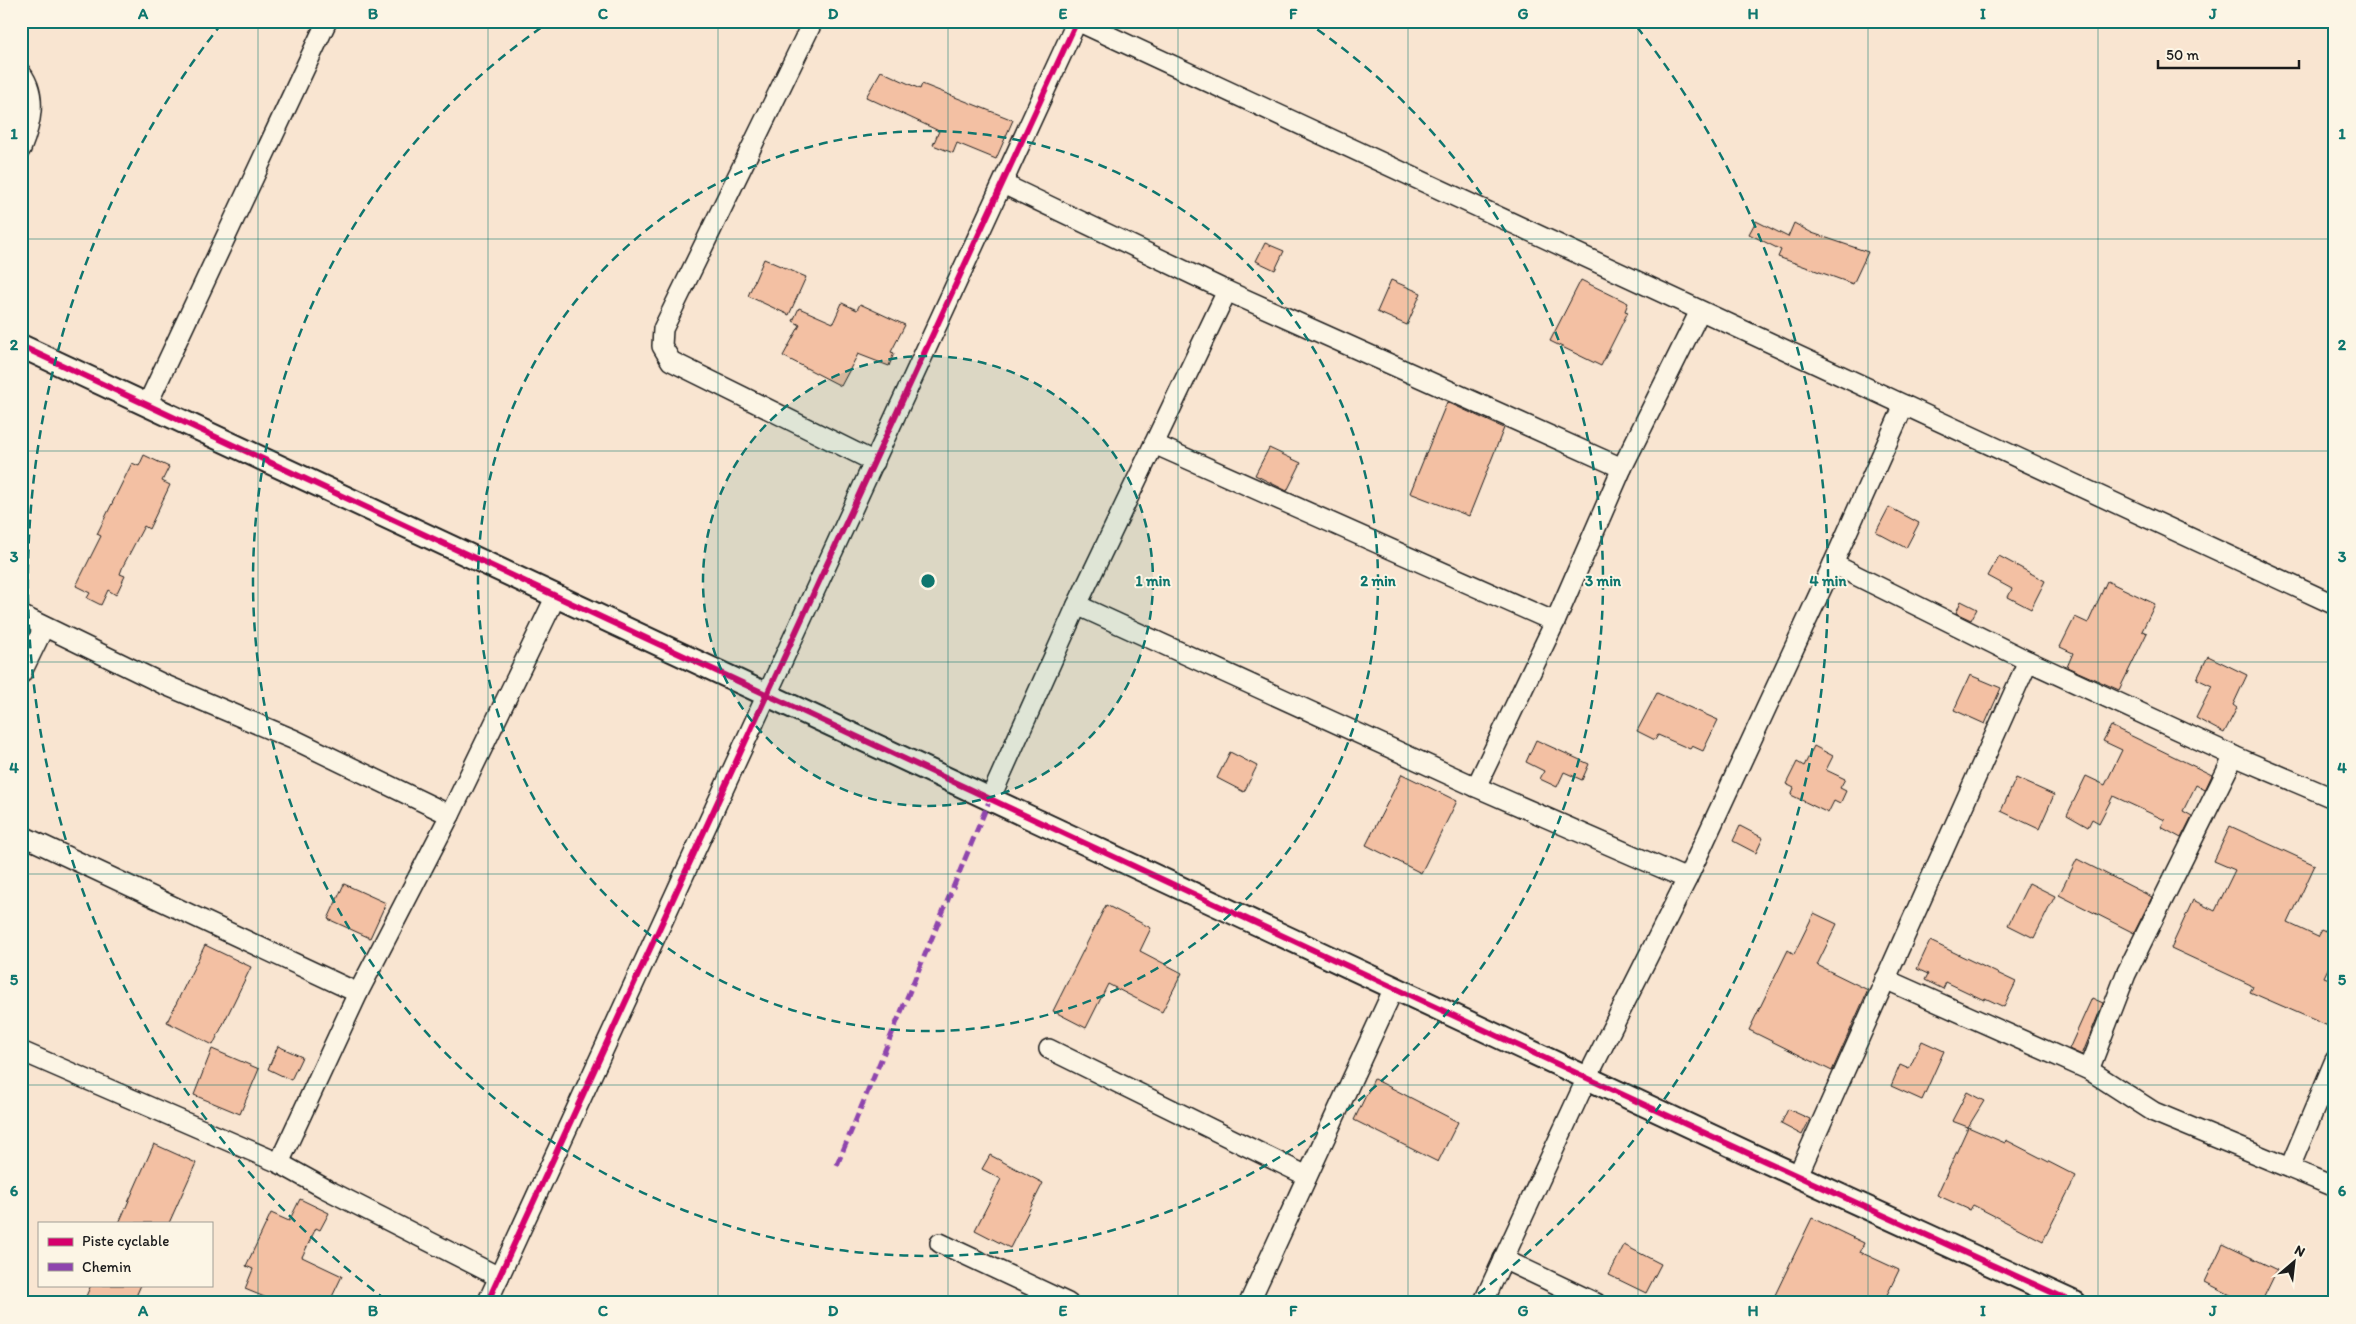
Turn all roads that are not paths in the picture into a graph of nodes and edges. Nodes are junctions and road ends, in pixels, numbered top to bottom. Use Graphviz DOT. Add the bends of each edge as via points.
graph roads {
  1 [pos="327,21"];
  2 [pos="813,21"];
  3 [pos="1077,21"];
  4 [pos="21,73"];
  5 [pos="21,149"];
  6 [pos="1003,184"];
  7 [pos="1227,290"];
  8 [pos="1700,310"];
  9 [pos="21,346"];
  10 [pos="147,405"];
  11 [pos="1904,405"];
  12 [pos="1154,444"];
  13 [pos="874,462"];
  14 [pos="1622,468"];
  15 [pos="1833,564"];
  16 [pos="556,596"];
  17 [pos="1077,605"];
  18 [pos="2335,605"];
  19 [pos="21,615"];
  20 [pos="1555,622"];
  21 [pos="44,627"];
  22 [pos="2028,661"];
  23 [pos="21,674"];
  24 [pos="767,695"];
  25 [pos="2234,756"];
  26 [pos="1476,787"];
  27 [pos="990,799"];
  28 [pos="2335,800"];
  29 [pos="450,815"];
  30 [pos="21,835"];
  31 [pos="1687,879"];
  32 [pos="1886,979"];
  33 [pos="1394,988"];
  34 [pos="358,993"];
  35 [pos="1049,1049"];
  36 [pos="21,1051"];
  37 [pos="2335,1060"];
  38 [pos="2089,1070"];
  39 [pos="1587,1078"];
  40 [pos="280,1163"];
  41 [pos="2290,1167"];
  42 [pos="1798,1175"];
  43 [pos="1307,1176"];
  44 [pos="2335,1187"];
  45 [pos="940,1243"];
  46 [pos="1503,1258"];
  47 [pos="499,1277"];
  48 [pos="487,1303"];
  49 [pos="1068,1303"];
  50 [pos="1249,1303"];
  51 [pos="1483,1303"];
  52 [pos="1596,1303"];
  53 [pos="2075,1303"];
  1 -- 10 [label="street"];
  2 -- 13 [label="street" via="662,329 662,346 671,360"];
  3 -- 6 [label="street"];
  3 -- 8 [label="street"];
  4 -- 5 [label="street" via="29,84 33,110"];
  6 -- 7 [label="street"];
  6 -- 13 [label="street"];
  7 -- 12 [label="street"];
  7 -- 14 [label="street"];
  8 -- 11 [label="street"];
  8 -- 14 [label="street"];
  9 -- 10 [label="street"];
  10 -- 16 [label="street"];
  11 -- 15 [label="street"];
  11 -- 18 [label="street"];
  12 -- 17 [label="street"];
  12 -- 20 [label="street"];
  13 -- 24 [label="street"];
  14 -- 20 [label="street"];
  15 -- 22 [label="street"];
  15 -- 31 [label="street"];
  16 -- 24 [label="street"];
  16 -- 29 [label="street"];
  17 -- 26 [label="street"];
  17 -- 27 [label="street"];
  19 -- 21 [label="street"];
  20 -- 26 [label="street"];
  21 -- 23 [label="street"];
  21 -- 29 [label="street" via="163,684 295,740"];
  22 -- 25 [label="street"];
  22 -- 32 [label="street"];
  24 -- 27 [label="street"];
  24 -- 47 [label="street"];
  25 -- 28 [label="street"];
  25 -- 38 [label="street" via="2126,974"];
  26 -- 31 [label="street"];
  27 -- 33 [label="street"];
  29 -- 34 [label="street"];
  30 -- 34 [label="street"];
  31 -- 39 [label="street"];
  32 -- 38 [label="street"];
  32 -- 42 [label="street"];
  33 -- 39 [label="street"];
  33 -- 43 [label="street"];
  34 -- 40 [label="street"];
  35 -- 43 [label="street"];
  36 -- 40 [label="street"];
  37 -- 41 [label="street"];
  38 -- 41 [label="street" via="2154,1112"];
  39 -- 42 [label="street"];
  39 -- 46 [label="street"];
  40 -- 47 [label="street"];
  41 -- 44 [label="street"];
  42 -- 53 [label="street"];
  43 -- 50 [label="street"];
  45 -- 49 [label="street"];
  46 -- 51 [label="street"];
  46 -- 52 [label="street"];
  47 -- 48 [label="street"];
}
